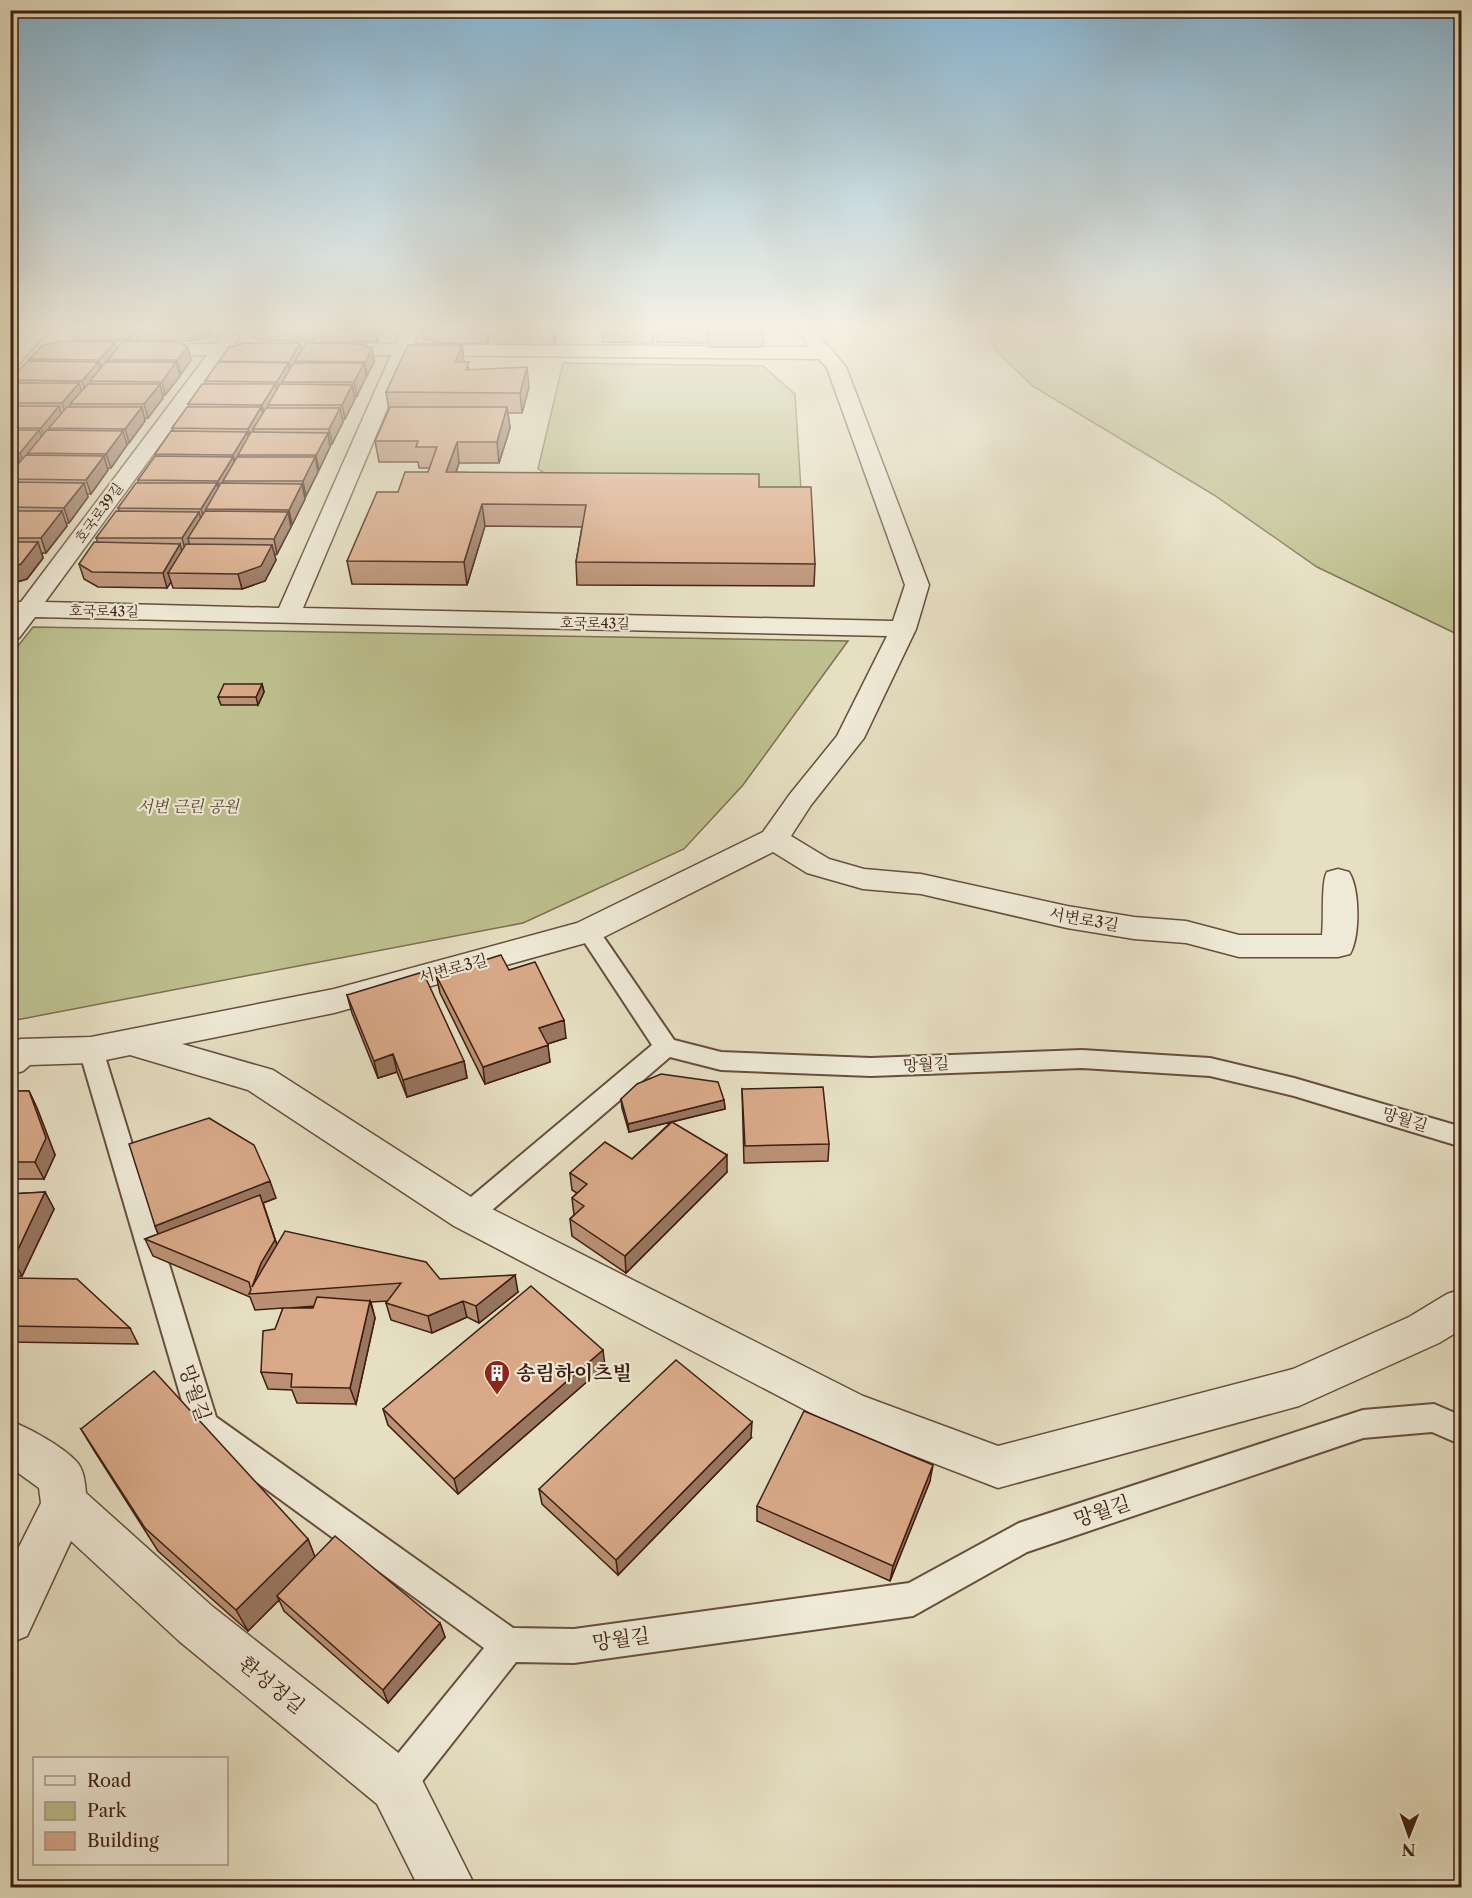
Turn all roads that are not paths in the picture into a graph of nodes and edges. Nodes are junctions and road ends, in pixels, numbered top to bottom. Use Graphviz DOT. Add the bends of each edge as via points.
graph roads {
  1 [pos="167,419"];
  2 [pos="373,419"];
  3 [pos="857,419"];
  4 [pos="20,610"];
  5 [pos="288,615"];
  6 [pos="903,629"];
  7 [pos="10,633"];
  8 [pos="774,839"];
  9 [pos="1338,879"];
  10 [pos="588,931"];
  11 [pos="110,1046"];
  12 [pos="666,1047"];
  13 [pos="14,1055"];
  14 [pos="1461,1137"];
  15 [pos="468,1215"];
  16 [pos="1461,1307"];
  17 [pos="1461,1431"];
  18 [pos="10,1441"];
  19 [pos="64,1504"];
  20 [pos="10,1619"];
  21 [pos="508,1645"];
  22 [pos="396,1785"];
  23 [pos="449,1887"];
  1 -- 4 [label="street, 호국로39길"];
  2 -- 5 [label="street"];
  3 -- 6 [label="street, 서변로3길" via="917,585"];
  4 -- 5 [label="street, 호국로43길"];
  4 -- 7 [label="street"];
  5 -- 6 [label="street, 호국로43길"];
  6 -- 8 [label="street, 서변로3길" via="850,738"];
  8 -- 9 [label="street, 서변로3길" via="818,866 863,879 921,884 1066,917 1186,932 1239,946 1338,946"];
  8 -- 10 [label="street, 서변로3길"];
  10 -- 11 [label="street, 서변로3길" via="334,1001"];
  10 -- 12 [label="lane"];
  11 -- 13 [label="street, 서변로3길"];
  11 -- 15 [label="street" via="260,1080"];
  11 -- 21 [label="lane, 망월길" via="203,1425"];
  12 -- 14 [label="lane, 망월길" via="721,1061 871,1066 1082,1059 1210,1067 1294,1087"];
  12 -- 15 [label="lane"];
  15 -- 16 [label="street" via="848,1410 998,1467 1299,1388 1424,1330"];
  17 -- 21 [label="lane, 망월길" via="1434,1418 1362,1424 1019,1539 913,1599 573,1646"];
  18 -- 19 [label="street" via="61,1477"];
  19 -- 20 [label="street"];
  19 -- 22 [label="street, 환성정길" via="196,1624"];
  21 -- 22 [label="lane"];
  22 -- 23 [label="street, 환성정길"];
}
